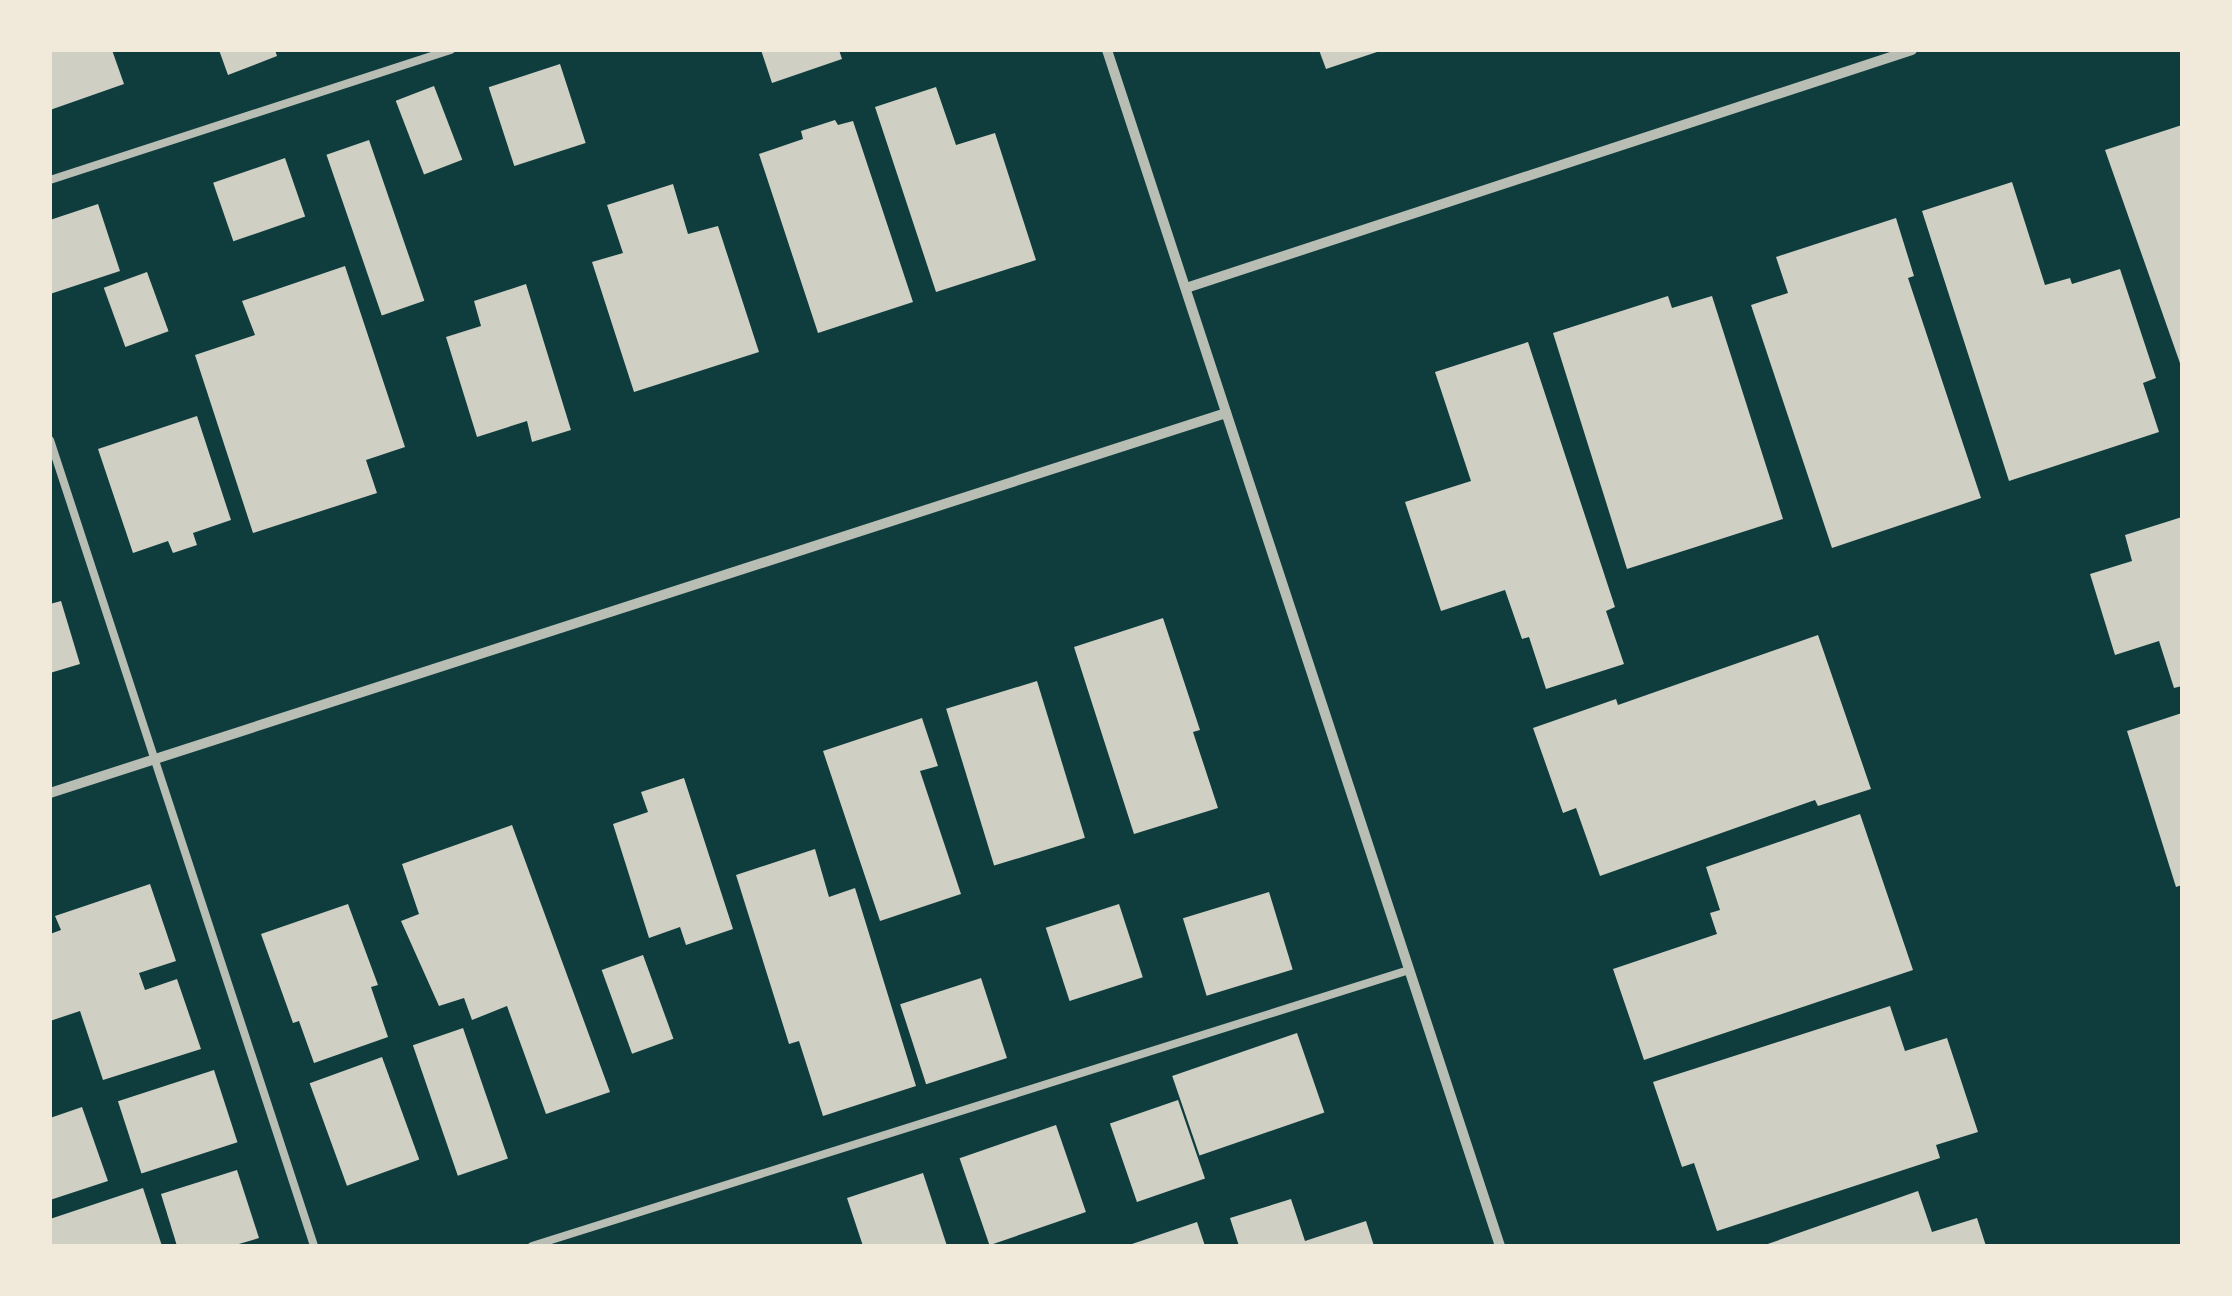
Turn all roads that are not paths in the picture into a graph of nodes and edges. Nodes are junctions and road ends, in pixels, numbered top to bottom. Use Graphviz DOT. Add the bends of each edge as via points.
graph roads {
  1 [pos="451,50"];
  2 [pos="1108,50"];
  3 [pos="1912,50"];
  4 [pos="50,180"];
  5 [pos="1186,288"];
  6 [pos="1226,414"];
  7 [pos="50,440"];
  8 [pos="155,759"];
  9 [pos="50,793"];
  10 [pos="1409,970"];
  11 [pos="314,1246"];
  12 [pos="532,1246"];
  13 [pos="1500,1246"];
  1 -- 4 [label="lane"];
  2 -- 5 [label="street"];
  3 -- 5 [label="street"];
  5 -- 6 [label="street"];
  6 -- 8 [label="street"];
  6 -- 10 [label="street"];
  7 -- 8 [label="lane"];
  8 -- 9 [label="street"];
  8 -- 11 [label="lane"];
  10 -- 12 [label="lane"];
  10 -- 13 [label="street"];
}
